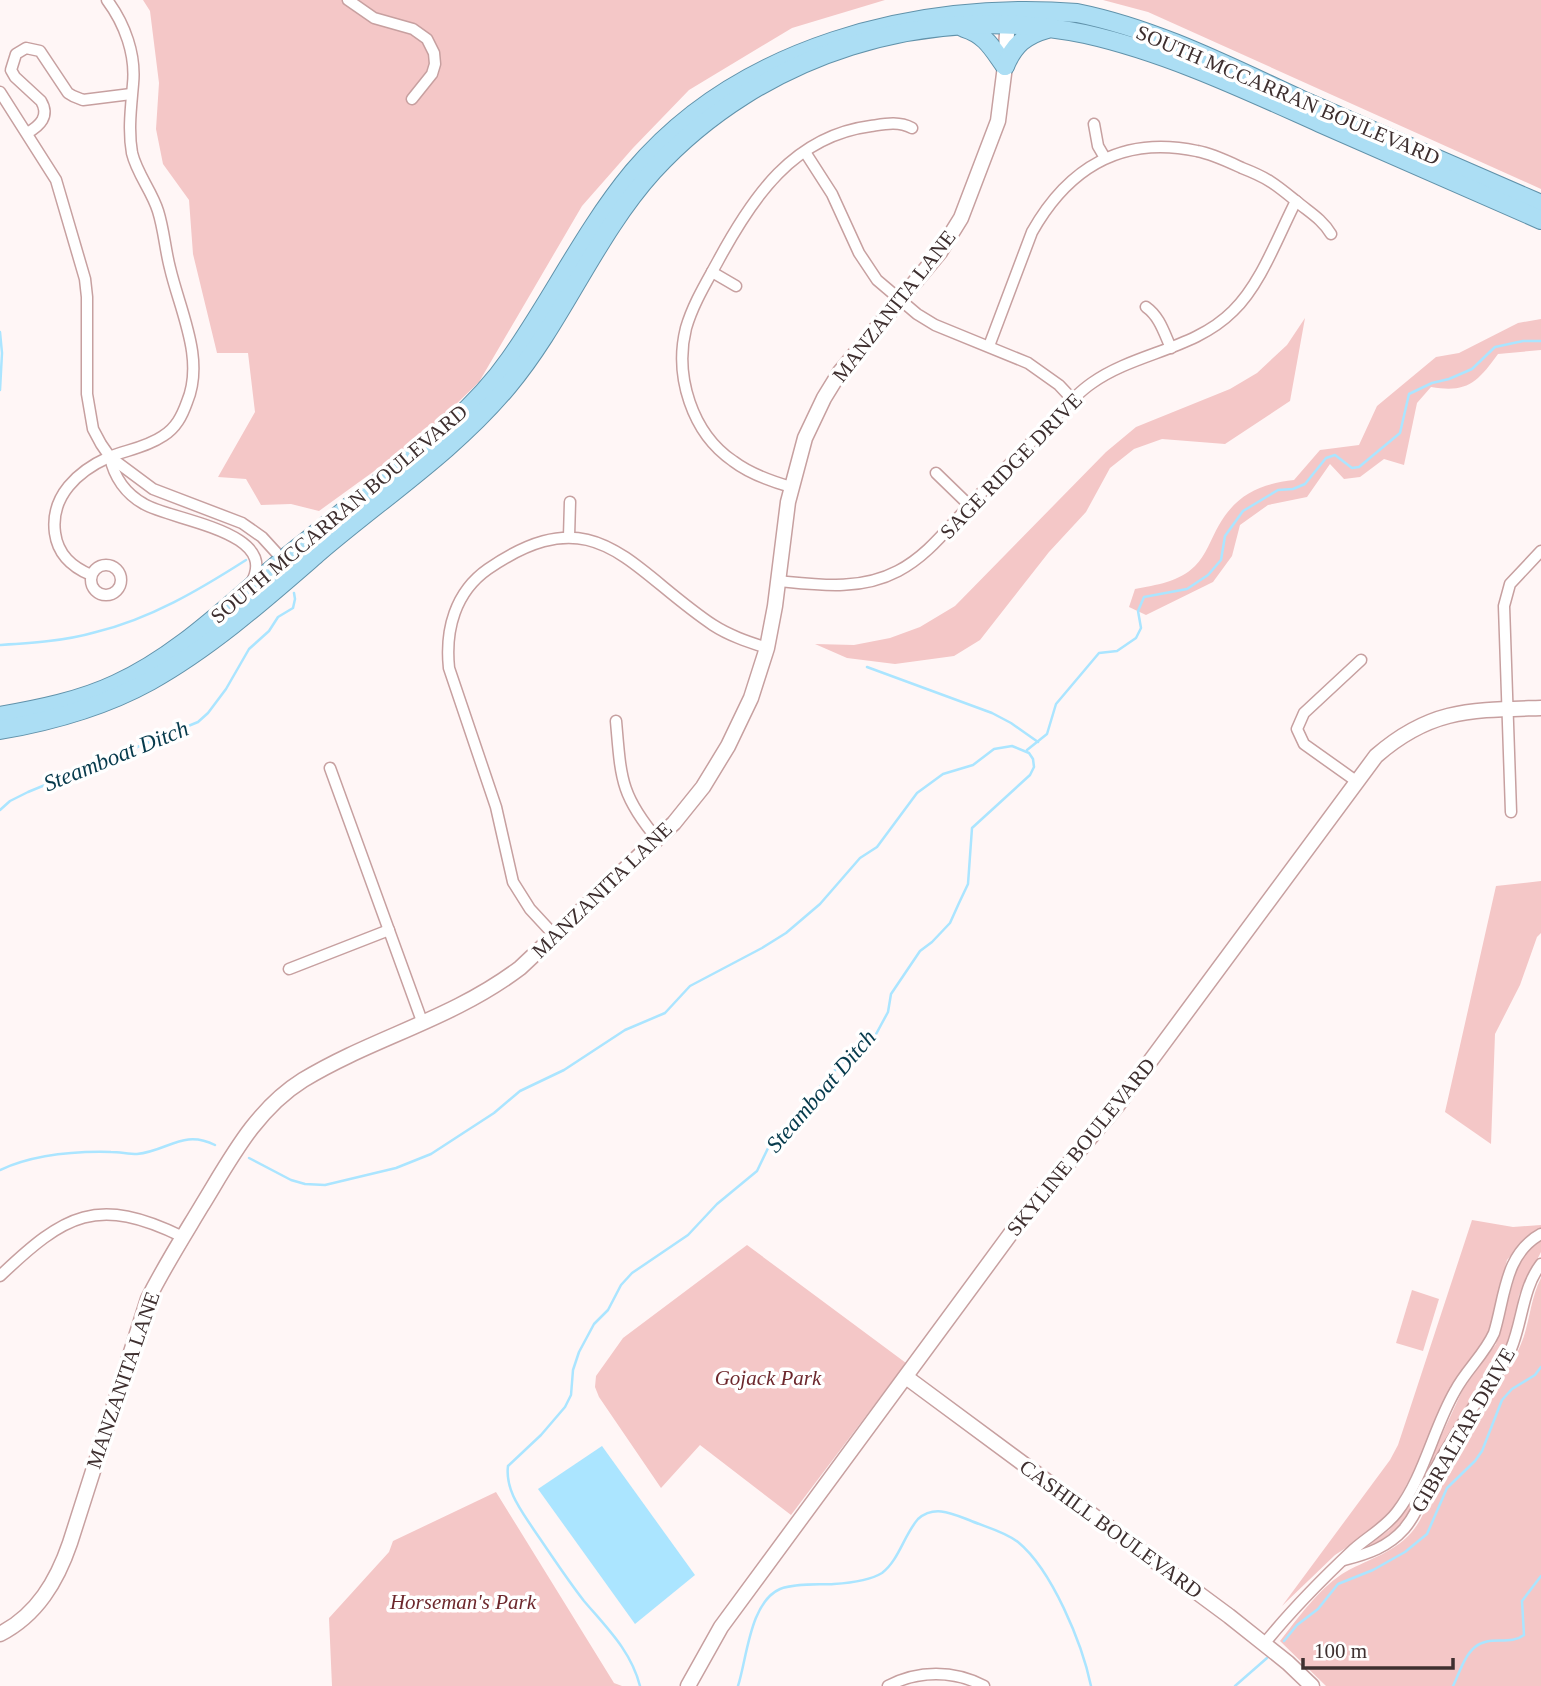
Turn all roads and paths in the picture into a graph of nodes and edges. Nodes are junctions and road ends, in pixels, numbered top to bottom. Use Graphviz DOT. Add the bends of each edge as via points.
graph roads {
  1 [pos="107,0"];
  2 [pos="348,0"];
  3 [pos="1009,5"];
  4 [pos="1007,25"];
  5 [pos="957,26"];
  6 [pos="1051,29"];
  7 [pos="1005,66"];
  8 [pos="0,92"];
  9 [pos="131,94"];
  10 [pos="412,99"];
  11 [pos="1094,124"];
  12 [pos="912,128"];
  13 [pos="27,133"];
  14 [pos="805,152"];
  15 [pos="1105,158"];
  16 [pos="1296,201"];
  17 [pos="1541,205"];
  18 [pos="1541,220"];
  19 [pos="1331,234"];
  20 [pos="712,272"];
  21 [pos="736,286"];
  22 [pos="899,300"];
  23 [pos="1146,307"];
  24 [pos="989,346"];
  25 [pos="1171,348"];
  26 [pos="1073,400"];
  27 [pos="110,457"];
  28 [pos="936,473"];
  29 [pos="791,487"];
  30 [pos="570,502"];
  31 [pos="969,505"];
  32 [pos="569,537"];
  33 [pos="1541,551"];
  34 [pos="283,560"];
  35 [pos="91,575"];
  36 [pos="779,581"];
  37 [pos="254,597"];
  38 [pos="767,648"];
  39 [pos="1361,660"];
  40 [pos="1541,708"];
  41 [pos="1507,709"];
  42 [pos="0,716"];
  43 [pos="615,721"];
  44 [pos="0,730"];
  45 [pos="330,768"];
  46 [pos="1356,782"];
  47 [pos="1511,812"];
  48 [pos="658,840"];
  49 [pos="389,930"];
  50 [pos="555,936"];
  51 [pos="289,969"];
  52 [pos="423,1024"];
  53 [pos="1541,1234"];
  54 [pos="183,1237"];
  55 [pos="1541,1264"];
  56 [pos="0,1276"];
  57 [pos="906,1377"];
  58 [pos="1344,1560"];
  59 [pos="0,1634"];
  60 [pos="1265,1644"];
  61 [pos="688,1686"];
  62 [pos="887,1686"];
  63 [pos="984,1686"];
  64 [pos="1312,1686"];
  1 -- 9 [label="street" via="128,38"];
  2 -- 10 [label="street" via="374,18 413,29 427,39 435,64"];
  3 -- 4 [label="street, MANZANITA LANE"];
  3 -- 17 [label="main road, SOUTH MCCARRAN BOULEVARD" via="1072,12 1145,31"];
  3 -- 34 [label="main road, SOUTH MCCARRAN BOULEVARD" via="953,6 838,32 770,62 707,102 653,149 613,197 509,360 465,413"];
  4 -- 5 [label="main road, SOUTH MCCARRAN BOULEVARD"];
  4 -- 6 [label="main road, SOUTH MCCARRAN BOULEVARD"];
  4 -- 7 [label="street, MANZANITA LANE"];
  5 -- 7 [label="main road" via="983,36"];
  5 -- 37 [label="main road, SOUTH MCCARRAN BOULEVARD" via="885,36 827,53 765,81 704,122 630,200 526,362 484,412"];
  6 -- 7 [label="main road" via="1023,40"];
  6 -- 18 [label="main road, SOUTH MCCARRAN BOULEVARD" via="1151,53 1265,98"];
  7 -- 22 [label="street, MANZANITA LANE" via="994,134 961,218 940,252"];
  8 -- 13 [label="street"];
  9 -- 13 [label="street" via="77,98 68,93 40,51 26,48 16,54 12,70 41,101 45,116 39,127"];
  9 -- 27 [label="street" via="133,156 157,208 191,348 193,379 173,429 154,442"];
  11 -- 15 [label="street"];
  12 -- 14 [label="street" via="894,123 849,130"];
  13 -- 27 [label="street" via="56,180 85,279 88,410 93,429"];
  14 -- 20 [label="street" via="775,176 750,205"];
  14 -- 22 [label="street" via="832,194 867,267"];
  15 -- 16 [label="street" via="1152,147 1198,151 1273,182"];
  15 -- 24 [label="street" via="1058,192 1042,215"];
  16 -- 19 [label="street"];
  16 -- 25 [label="street, SAGE RIDGE DRIVE" via="1242,302 1214,327"];
  20 -- 21 [label="street"];
  20 -- 29 [label="street" via="684,339 683,370 689,400 703,429 724,455 748,471"];
  22 -- 24 [label="street" via="935,325"];
  22 -- 29 [label="street, MANZANITA LANE" via="832,383 805,438"];
  23 -- 25 [label="street" via="1159,321"];
  24 -- 26 [label="street" via="1045,373"];
  25 -- 26 [label="street, SAGE RIDGE DRIVE" via="1107,375"];
  26 -- 31 [label="street, SAGE RIDGE DRIVE"];
  27 -- 34 [label="street" via="153,489 249,527"];
  27 -- 35 [label="street" via="66,488 54,521 58,546 66,559"];
  27 -- 37 [label="street" via="115,475 143,504 218,530 253,550 257,561"];
  28 -- 31 [label="street"];
  29 -- 36 [label="street, MANZANITA LANE"];
  30 -- 32 [label="street"];
  31 -- 36 [label="street, SAGE RIDGE DRIVE" via="929,550 881,579 835,586"];
  32 -- 38 [label="street" via="619,553 712,625"];
  32 -- 50 [label="street" via="522,548 474,581 451,620 447,651 452,679 496,807 513,882"];
  33 -- 41 [label="street" via="1510,584 1505,599"];
  34 -- 37 [label="main road" via="273,584"];
  36 -- 38 [label="street, MANZANITA LANE"];
  37 -- 42 [label="main road, SOUTH MCCARRAN BOULEVARD" via="118,683"];
  37 -- 44 [label="main road, SOUTH MCCARRAN BOULEVARD" via="179,663 146,683 92,707"];
  38 -- 48 [label="street, MANZANITA LANE" via="751,698 728,746 703,787"];
  39 -- 46 [label="street" via="1304,713 1297,729 1304,744"];
  40 -- 41 [label="street, SKYLINE BOULEVARD"];
  41 -- 46 [label="street, SKYLINE BOULEVARD" via="1462,712 1427,722 1393,741"];
  41 -- 47 [label="street"];
  43 -- 48 [label="street" via="625,793"];
  45 -- 49 [label="street"];
  46 -- 57 [label="street, SKYLINE BOULEVARD" via="1117,1106 1039,1197"];
  48 -- 50 [label="street, MANZANITA LANE"];
  49 -- 51 [label="street"];
  49 -- 52 [label="street"];
  50 -- 52 [label="street, MANZANITA LANE" via="499,984"];
  52 -- 54 [label="street, MANZANITA LANE" via="317,1072 279,1098 248,1132"];
  53 -- 58 [label="street, GIBRALTAR DRIVE" via="1513,1261 1494,1333 1454,1393 1404,1502"];
  54 -- 56 [label="street" via="143,1219 91,1216 41,1237"];
  54 -- 59 [label="street, MANZANITA LANE" via="148,1299 63,1562 38,1604"];
  55 -- 58 [label="street, GIBRALTAR DRIVE" via="1528,1285 1506,1359 1442,1457 1411,1520 1380,1549"];
  57 -- 60 [label="street, CASHILL BOULEVARD"];
  57 -- 61 [label="street, SKYLINE BOULEVARD" via="722,1627"];
  58 -- 60 [label="street, GIBRALTAR DRIVE" via="1301,1599"];
  60 -- 64 [label="street, CASHILL BOULEVARD"];
  62 -- 63 [label="street" via="915,1676 946,1674"];
}
